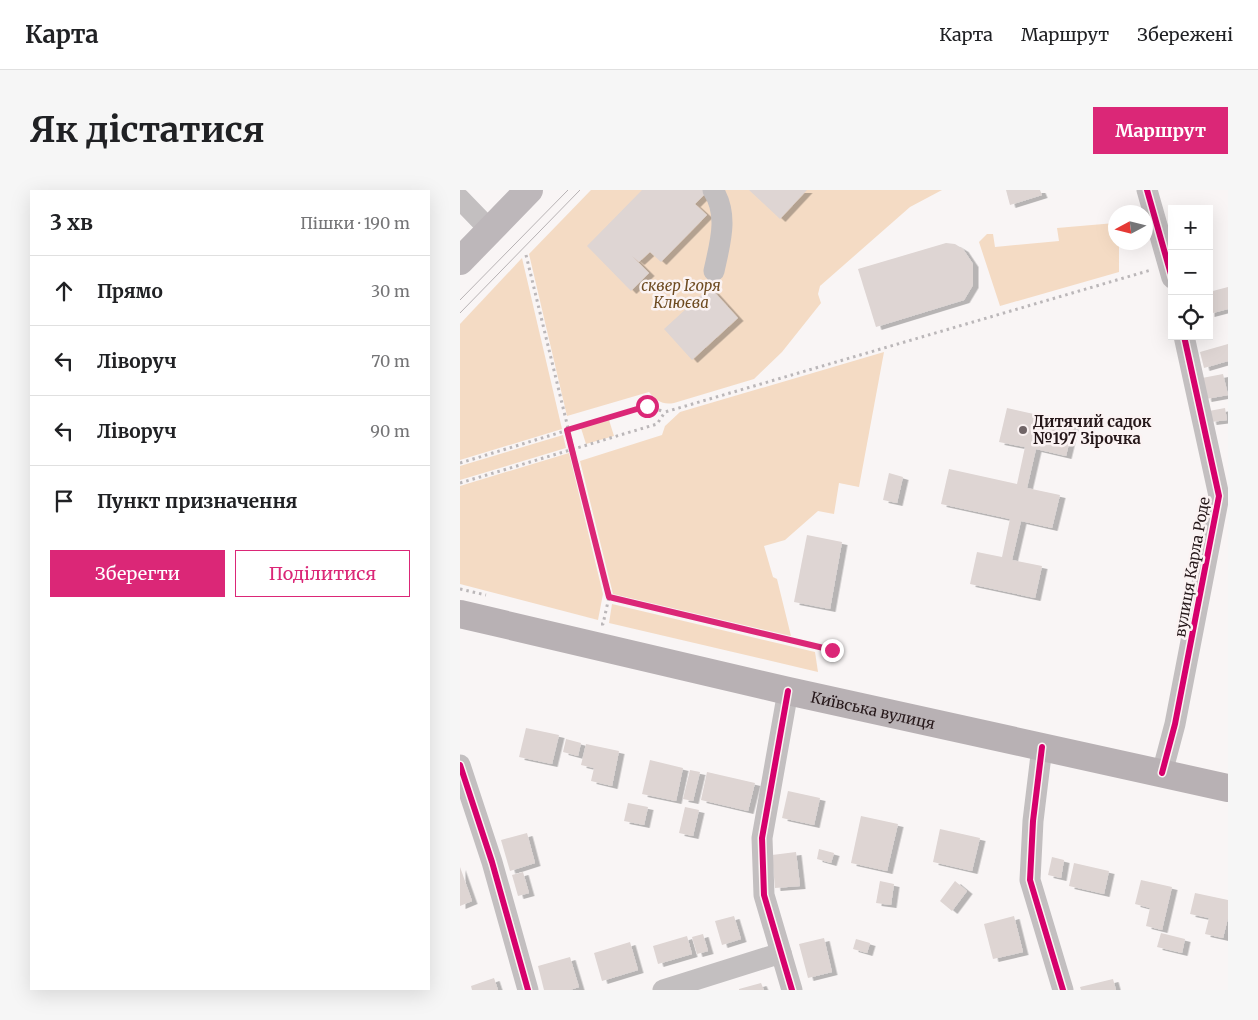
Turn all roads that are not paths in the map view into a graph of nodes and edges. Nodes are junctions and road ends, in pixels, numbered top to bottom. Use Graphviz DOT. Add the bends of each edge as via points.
graph roads {
  1 [pos="529,190"];
  2 [pos="713,190"];
  3 [pos="1148,190"];
  4 [pos="460,199"];
  5 [pos="490,230"];
  6 [pos="460,261"];
  7 [pos="1168,265"];
  8 [pos="714,271"];
  9 [pos="1185,340"];
  10 [pos="1222,520"];
  11 [pos="460,614"];
  12 [pos="788,690"];
  13 [pos="1042,747"];
  14 [pos="460,765"];
  15 [pos="1162,773"];
  16 [pos="1228,788"];
  17 [pos="781,953"];
  18 [pos="528,990"];
  19 [pos="663,990"];
  20 [pos="792,990"];
  21 [pos="1062,990"];
  1 -- 5 [label="main road"];
  2 -- 8 [label="street" via="720,202 723,232"];
  3 -- 7 [label="street"];
  4 -- 5 [label="street"];
  5 -- 6 [label="main road"];
  9 -- 10 [label="street, вулиця Карла Роде"];
  10 -- 15 [label="street, вулиця Карла Роде"];
  11 -- 12 [label="highway, Київська вулиця"];
  12 -- 13 [label="highway, Київська вулиця"];
  12 -- 17 [label="street" via="762,838 764,895"];
  13 -- 15 [label="highway, Київська вулиця"];
  13 -- 21 [label="street" via="1032,821 1030,880"];
  14 -- 18 [label="street" via="492,862"];
  15 -- 16 [label="highway, Київська вулиця"];
  17 -- 19 [label="street"];
  17 -- 20 [label="street"];
}
